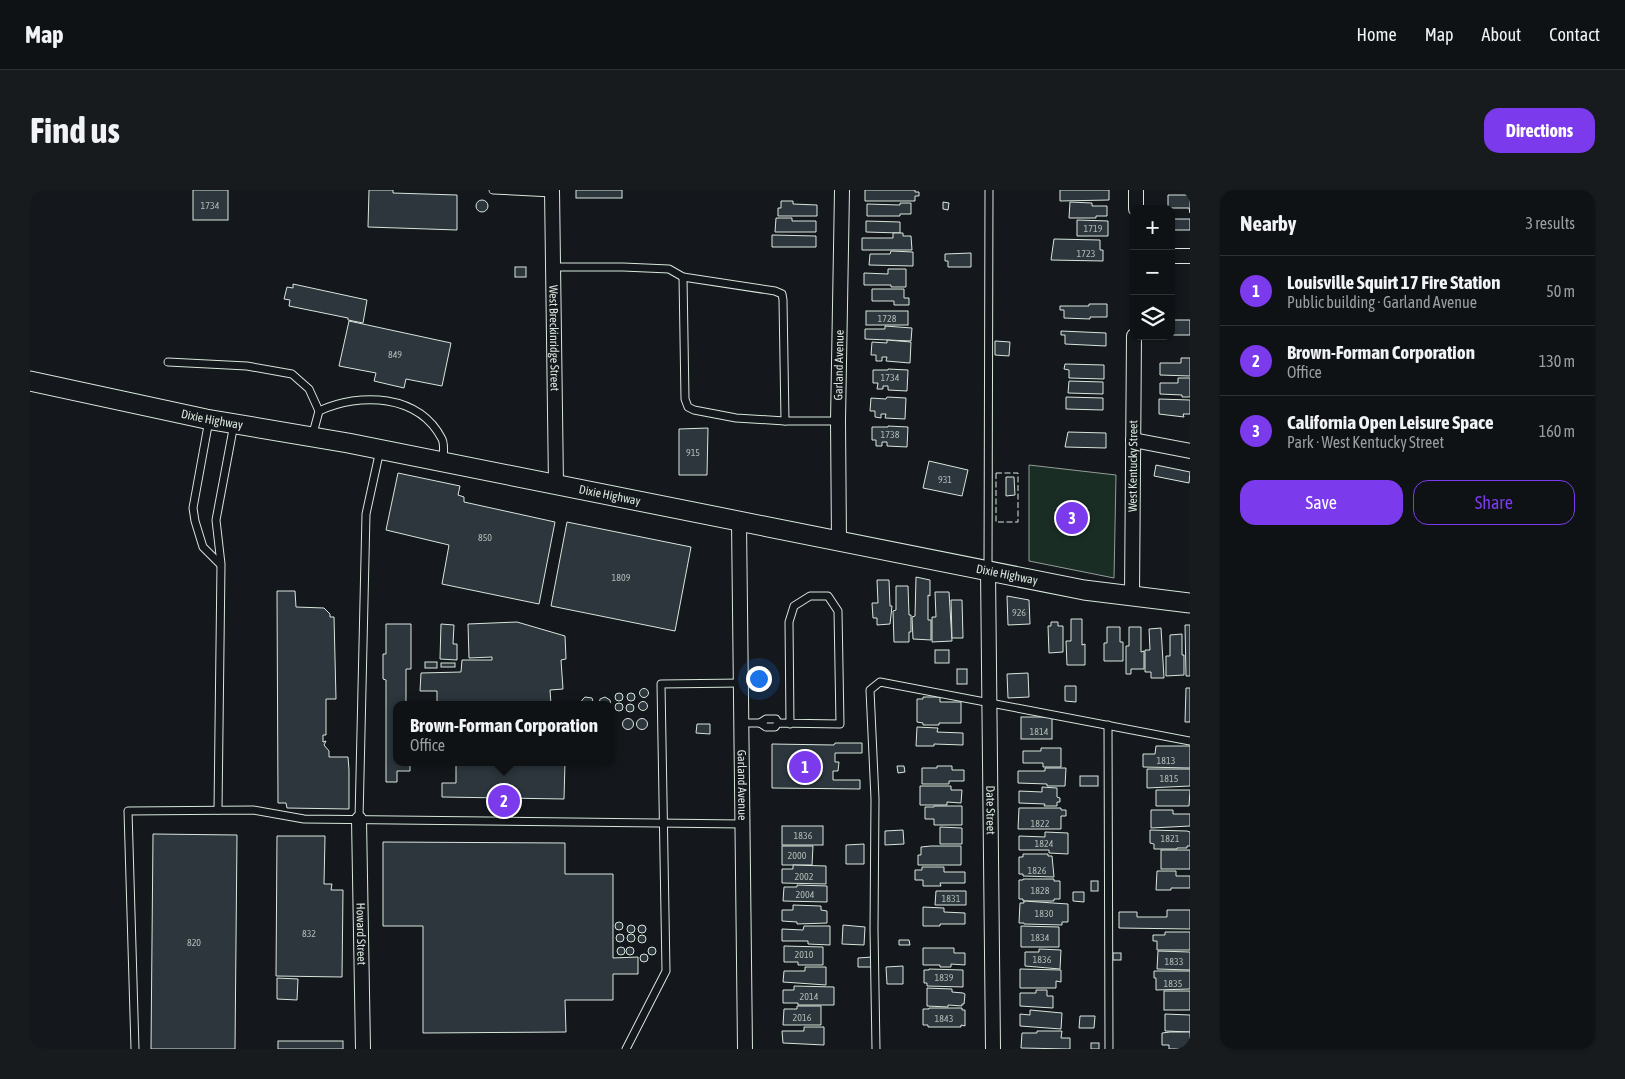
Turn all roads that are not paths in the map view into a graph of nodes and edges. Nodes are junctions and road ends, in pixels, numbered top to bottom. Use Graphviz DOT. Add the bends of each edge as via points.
graph roads {
  1 [pos="493,190"];
  2 [pos="842,190"];
  3 [pos="989,190"];
  4 [pos="1136,190"];
  5 [pos="552,191"];
  6 [pos="1136,205"];
  7 [pos="1175,256"];
  8 [pos="1190,256"];
  9 [pos="552,267"];
  10 [pos="683,277"];
  11 [pos="1134,340"];
  12 [pos="168,362"];
  13 [pos="30,381"];
  14 [pos="319,411"];
  15 [pos="209,420"];
  16 [pos="785,421"];
  17 [pos="838,422"];
  18 [pos="234,424"];
  19 [pos="312,437"];
  20 [pos="1134,440"];
  21 [pos="380,450"];
  22 [pos="1190,451"];
  23 [pos="443,462"];
  24 [pos="556,485"];
  25 [pos="739,521"];
  26 [pos="839,540"];
  27 [pos="221,564"];
  28 [pos="988,570"];
  29 [pos="1132,595"];
  30 [pos="1190,603"];
  31 [pos="741,683"];
  32 [pos="989,703"];
  33 [pos="741,723"];
  34 [pos="790,724"];
  35 [pos="1108,725"];
  36 [pos="1190,741"];
  37 [pos="218,810"];
  38 [pos="359,819"];
  39 [pos="664,823"];
  40 [pos="742,824"];
  41 [pos="135,1049"];
  42 [pos="363,1049"];
  43 [pos="626,1049"];
  44 [pos="745,1049"];
  45 [pos="876,1049"];
  46 [pos="993,1049"];
  47 [pos="1109,1049"];
  1 -- 5 [label="lane"];
  2 -- 17 [label="street, Garland Avenue"];
  3 -- 28 [label="lane"];
  4 -- 6 [label="street"];
  5 -- 9 [label="street, West Breckinridge Street"];
  7 -- 8 [label="street"];
  9 -- 10 [label="lane" via="669,269"];
  9 -- 24 [label="street, West Breckinridge Street"];
  10 -- 16 [label="lane" via="782,294"];
  10 -- 16 [label="lane" via="685,399 688,407 736,418"];
  11 -- 20 [label="street, West Kentucky Street"];
  12 -- 14 [label="lane" via="247,366 292,374 309,389"];
  13 -- 15 [label="street, Dixie Highway"];
  14 -- 19 [label="lane"];
  14 -- 23 [label="lane" via="340,403 372,399 409,406 423,415 443,440"];
  15 -- 18 [label="street, Dixie Highway"];
  15 -- 27 [label="lane" via="193,508 203,547"];
  16 -- 17 [label="lane"];
  17 -- 26 [label="street, Garland Avenue"];
  18 -- 19 [label="street, Dixie Highway"];
  18 -- 27 [label="lane" via="216,520"];
  19 -- 21 [label="street, Dixie Highway"];
  20 -- 22 [label="street"];
  20 -- 29 [label="street, West Kentucky Street"];
  21 -- 23 [label="street, Dixie Highway"];
  21 -- 38 [label="lane" via="366,514"];
  23 -- 24 [label="street, Dixie Highway"];
  24 -- 25 [label="street, Dixie Highway"];
  25 -- 26 [label="street, Dixie Highway"];
  25 -- 31 [label="street, Garland Avenue"];
  26 -- 28 [label="street, Dixie Highway"];
  27 -- 37 [label="lane"];
  28 -- 29 [label="street, Dixie Highway" via="1084,590"];
  28 -- 32 [label="street, Date Street"];
  29 -- 30 [label="street, Dixie Highway"];
  31 -- 33 [label="street, Garland Avenue"];
  31 -- 39 [label="lane" via="661,684"];
  32 -- 35 [label="lane"];
  32 -- 45 [label="lane" via="880,682 870,690 875,799"];
  32 -- 46 [label="street, Date Street"];
  33 -- 34 [label="lane" via="760,723 766,727"];
  33 -- 40 [label="street, Garland Avenue"];
  34 -- 34 [label="lane" via="840,724 838,611 828,596 810,596 794,606 789,622"];
  35 -- 36 [label="lane"];
  35 -- 47 [label="lane"];
  37 -- 38 [label="lane" via="253,810 304,819"];
  37 -- 41 [label="lane" via="128,811"];
  38 -- 39 [label="lane"];
  38 -- 42 [label="street, Howard Street"];
  39 -- 40 [label="lane"];
  39 -- 43 [label="lane" via="666,971"];
  40 -- 44 [label="street, Garland Avenue"];
}
